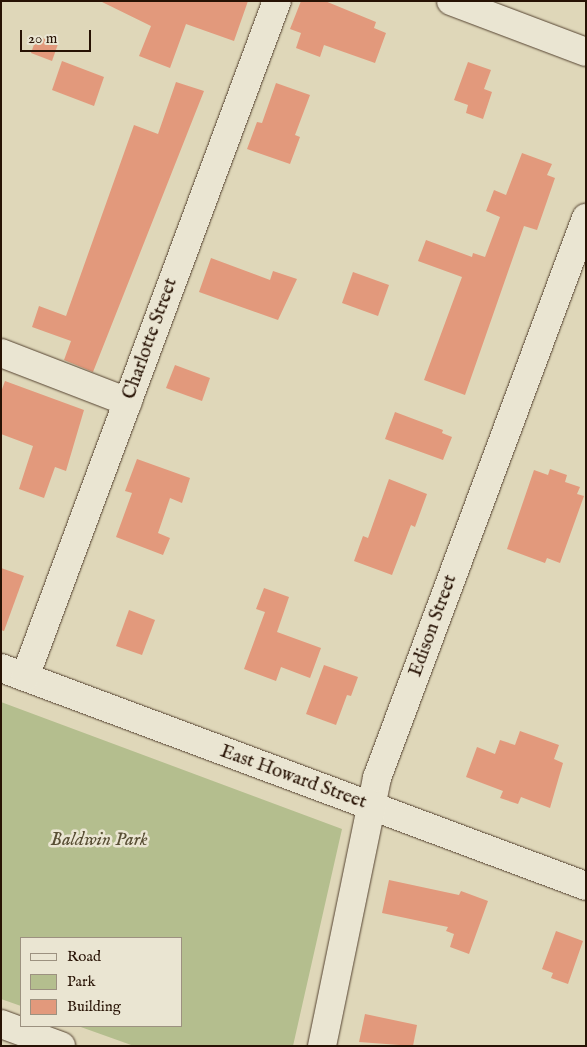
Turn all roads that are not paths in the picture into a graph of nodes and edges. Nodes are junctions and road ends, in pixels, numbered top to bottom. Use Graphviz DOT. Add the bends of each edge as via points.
graph roads {
  1 [pos="277,1"];
  2 [pos="451,1"];
  3 [pos="586,52"];
  4 [pos="586,218"];
  5 [pos="1,353"];
  6 [pos="128,402"];
  7 [pos="13,673"];
  8 [pos="372,807"];
  9 [pos="586,886"];
  10 [pos="1,1024"];
  11 [pos="61,1046"];
  12 [pos="322,1046"];
  1 -- 6 [label="street, Charlotte Street"];
  2 -- 3 [label="street"];
  4 -- 8 [label="street, Edison Street" via="377,778"];
  5 -- 6 [label="street"];
  6 -- 7 [label="street, Charlotte Street"];
  7 -- 8 [label="street, East Howard Street"];
  8 -- 9 [label="street, East Howard Street"];
  8 -- 12 [label="street, Edison Street"];
  10 -- 11 [label="street"];
}
